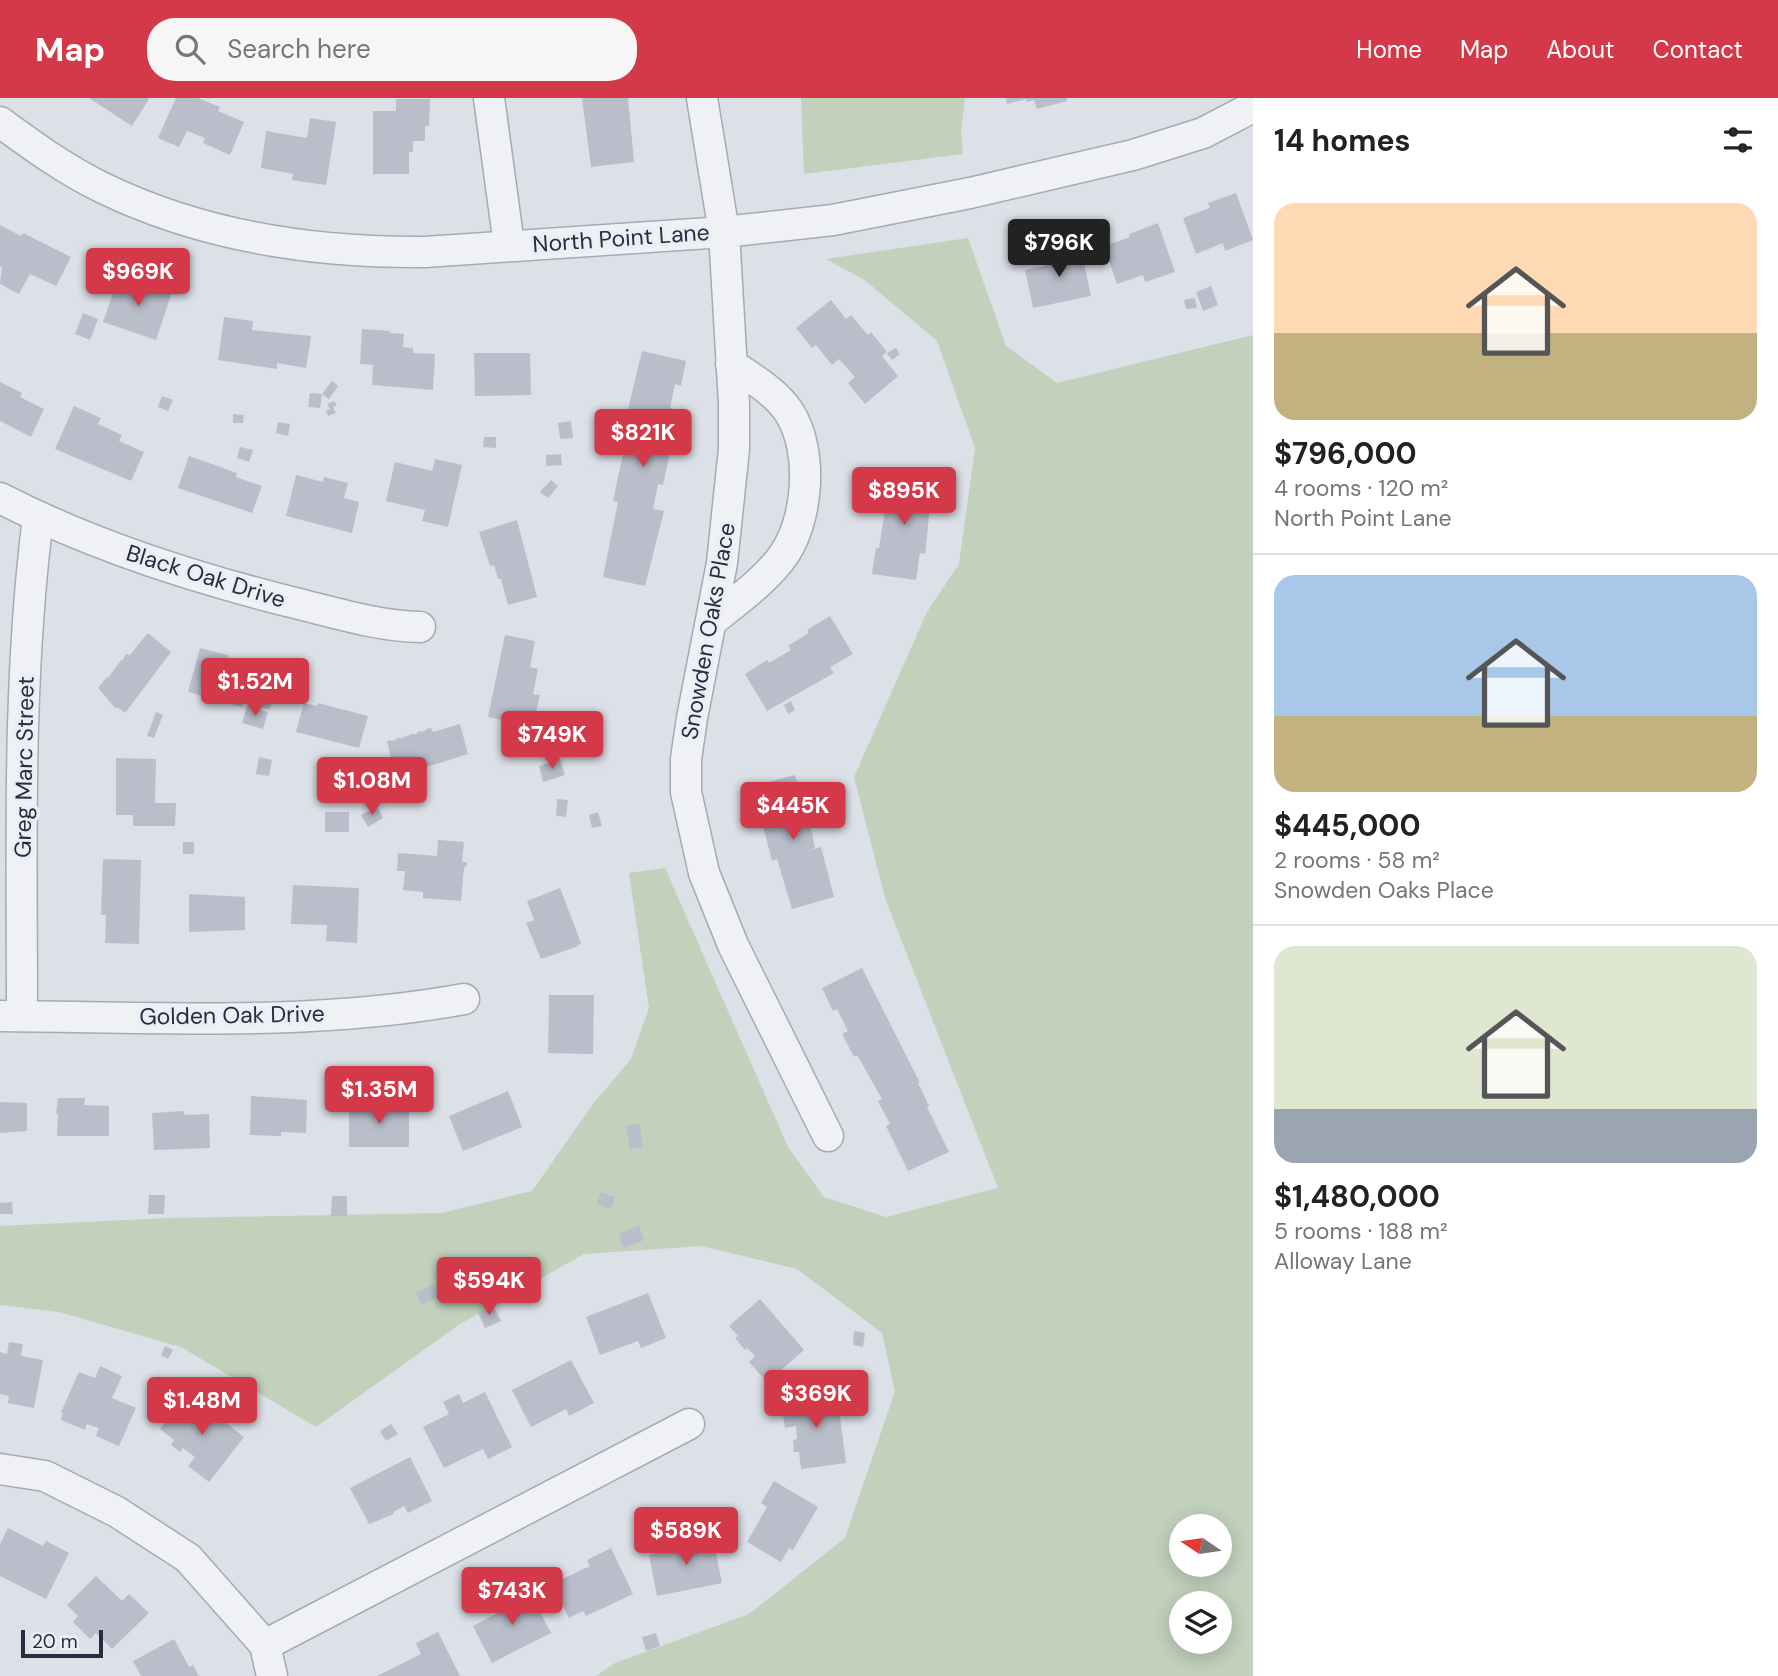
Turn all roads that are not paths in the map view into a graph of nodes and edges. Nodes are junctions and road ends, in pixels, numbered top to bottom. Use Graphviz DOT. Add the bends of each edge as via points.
graph roads {
  1 [pos="489,98"];
  2 [pos="702,98"];
  3 [pos="1253,107"];
  4 [pos="0,122"];
  5 [pos="724,232"];
  6 [pos="509,245"];
  7 [pos="731,364"];
  8 [pos="0,498"];
  9 [pos="38,518"];
  10 [pos="712,621"];
  11 [pos="420,627"];
  12 [pos="464,999"];
  13 [pos="11,1016"];
  14 [pos="828,1136"];
  15 [pos="689,1424"];
  16 [pos="0,1469"];
  17 [pos="265,1645"];
  18 [pos="272,1676"];
  1 -- 6 [label="street"];
  2 -- 5 [label="street, Snowden Oaks Place"];
  3 -- 5 [label="street, North Point Lane" via="1202,133 1119,158 833,220"];
  4 -- 6 [label="street, North Point Lane" via="103,188 213,228 277,242 377,253"];
  5 -- 6 [label="street, North Point Lane"];
  5 -- 7 [label="street, Snowden Oaks Place"];
  7 -- 10 [label="street, Snowden Oaks Place" via="734,449"];
  7 -- 10 [label="street" via="787,409 802,443 805,479 797,524 782,558"];
  8 -- 9 [label="street, Black Oak Drive"];
  9 -- 11 [label="street, Black Oak Drive" via="113,548 252,592 376,623"];
  9 -- 13 [label="street, Greg Marc Street" via="25,655"];
  10 -- 14 [label="street, Snowden Oaks Place" via="686,759 686,792 694,832 704,873 741,963"];
  12 -- 13 [label="street, Golden Oak Drive" via="349,1014"];
  15 -- 17 [label="street"];
  16 -- 17 [label="street" via="45,1476 117,1512 178,1551"];
  17 -- 18 [label="street"];
}
